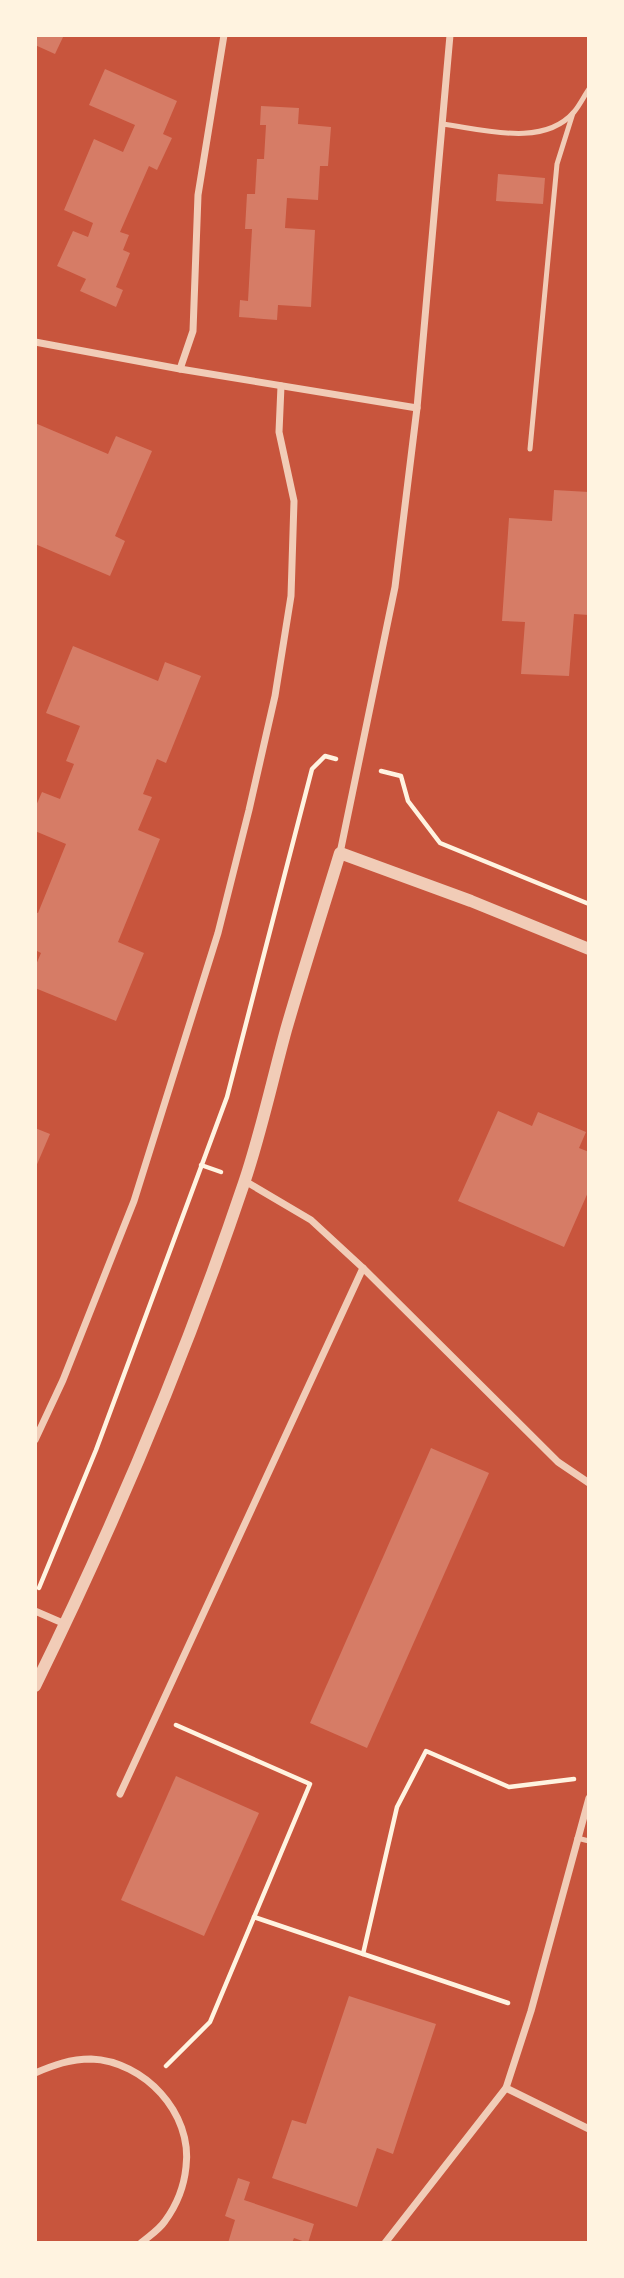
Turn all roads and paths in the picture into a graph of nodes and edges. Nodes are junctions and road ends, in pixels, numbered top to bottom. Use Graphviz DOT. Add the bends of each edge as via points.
graph roads {
  1 [pos="224,35"];
  2 [pos="450,35"];
  3 [pos="589,89"];
  4 [pos="573,113"];
  5 [pos="442,124"];
  6 [pos="35,342"];
  7 [pos="180,369"];
  8 [pos="281,386"];
  9 [pos="417,408"];
  10 [pos="530,449"];
  11 [pos="340,853"];
  12 [pos="589,949"];
  13 [pos="245,1181"];
  14 [pos="363,1268"];
  15 [pos="35,1440"];
  16 [pos="589,1483"];
  17 [pos="35,1611"];
  18 [pos="65,1624"];
  19 [pos="35,1686"];
  20 [pos="156,1716"];
  21 [pos="576,1779"];
  22 [pos="120,1794"];
  23 [pos="589,1798"];
  24 [pos="577,1838"];
  25 [pos="589,1841"];
  26 [pos="254,1917"];
  27 [pos="363,1954"];
  28 [pos="531,2011"];
  29 [pos="35,2073"];
  30 [pos="150,2082"];
  31 [pos="506,2088"];
  32 [pos="589,2129"];
  33 [pos="141,2243"];
  34 [pos="385,2243"];
  1 -- 7 [label="street" via="198,195 193,331"];
  2 -- 5 [label="street"];
  3 -- 4 [label="lane"];
  4 -- 5 [label="lane" via="549,130 514,134"];
  4 -- 10 [label="lane" via="557,164"];
  5 -- 9 [label="street"];
  6 -- 7 [label="street"];
  7 -- 8 [label="street"];
  8 -- 9 [label="street"];
  8 -- 15 [label="street" via="279,432 294,501 291,596 252,797 218,933 134,1201"];
  9 -- 11 [label="street" via="395,587"];
  11 -- 12 [label="street"];
  11 -- 13 [label="street"];
  13 -- 14 [label="street" via="311,1220"];
  13 -- 18 [label="street" via="175,1369"];
  14 -- 16 [label="street" via="558,1462"];
  14 -- 20 [label="street"];
  17 -- 18 [label="street"];
  18 -- 19 [label="street"];
  20 -- 22 [label="street"];
  20 -- 26 [label="path" via="310,1783"];
  21 -- 27 [label="path" via="509,1787 426,1751 397,1808"];
  23 -- 24 [label="street"];
  24 -- 25 [label="lane"];
  24 -- 28 [label="street"];
  26 -- 27 [label="path"];
  26 -- 30 [label="path" via="210,2022"];
  27 -- 28 [label="path"];
  28 -- 31 [label="street"];
  29 -- 30 [label="street" via="61,2062 92,2059 123,2066"];
  30 -- 33 [label="street" via="171,2105 183,2134 187,2166 180,2196 164,2223"];
  31 -- 32 [label="street"];
  31 -- 34 [label="street"];
}
